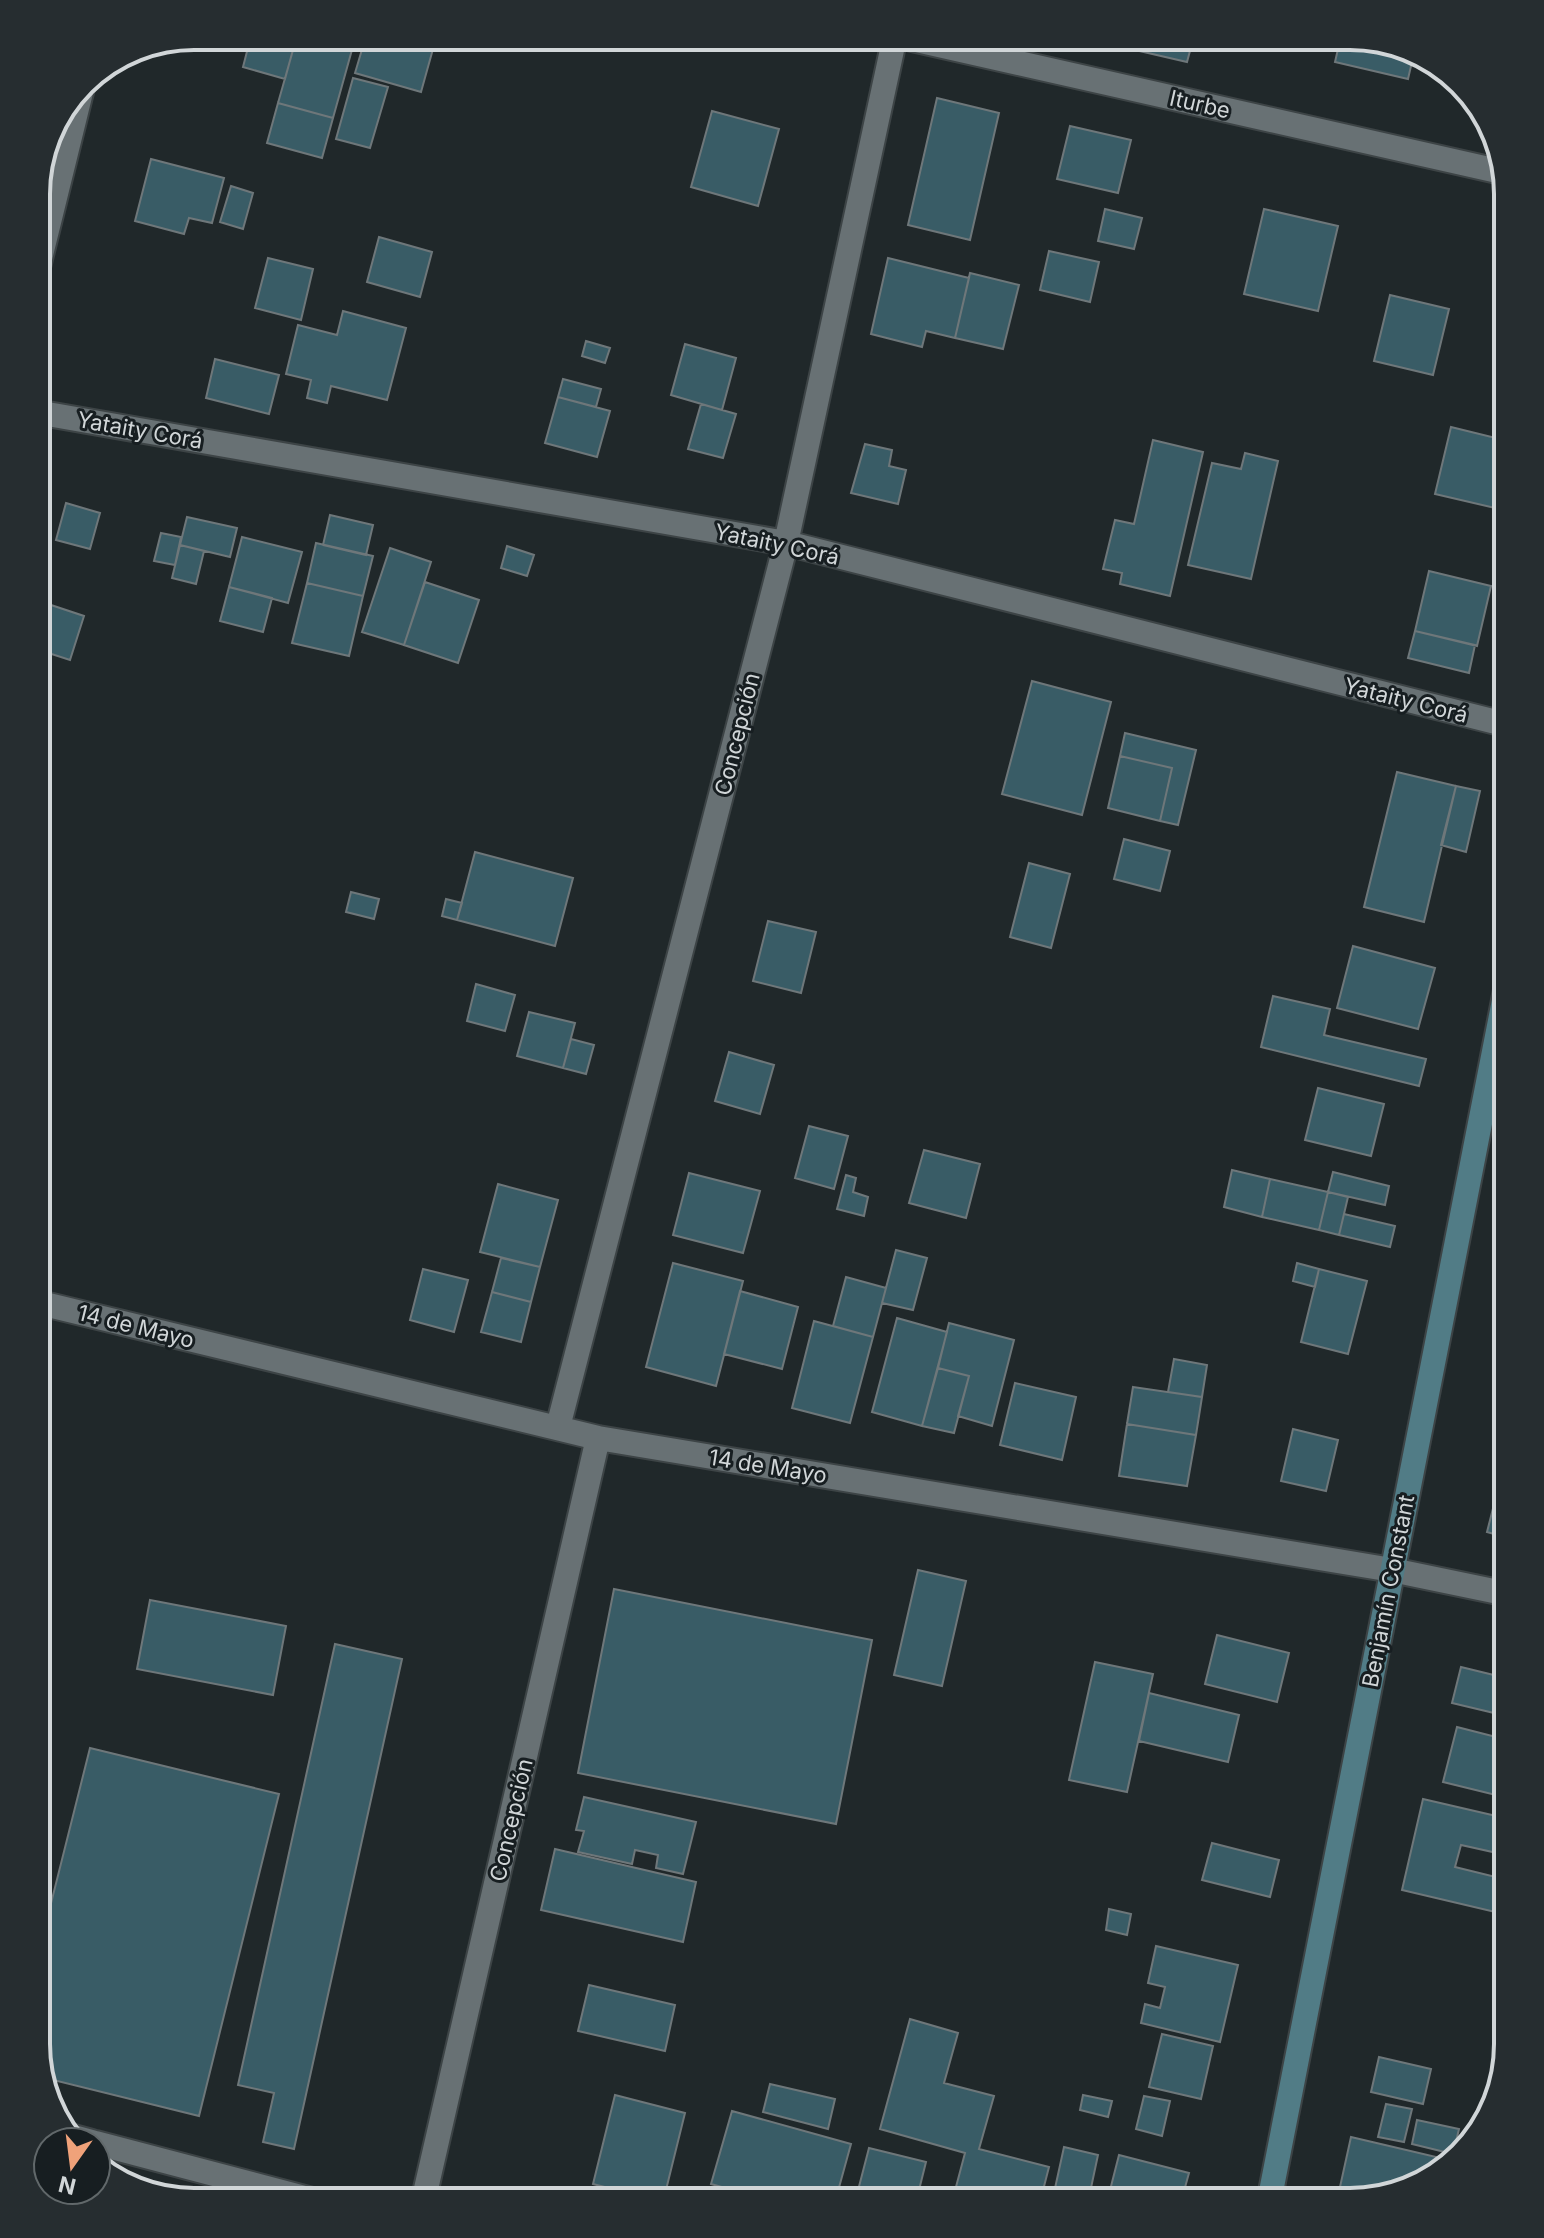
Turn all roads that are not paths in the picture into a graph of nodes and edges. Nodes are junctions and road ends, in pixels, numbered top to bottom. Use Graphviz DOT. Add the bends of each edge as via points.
graph roads {
  1 [pos="894,50"];
  2 [pos="959,50"];
  3 [pos="76,111"];
  4 [pos="1492,170"];
  5 [pos="50,218"];
  6 [pos="50,414"];
  7 [pos="786,543"];
  8 [pos="1494,721"];
  9 [pos="1494,1051"];
  10 [pos="50,1305"];
  11 [pos="558,1427"];
  12 [pos="598,1438"];
  13 [pos="1392,1570"];
  14 [pos="1494,1591"];
  15 [pos="112,2147"];
  16 [pos="267,2188"];
  17 [pos="426,2188"];
  18 [pos="1272,2188"];
  1 -- 7 [label="street, Concepción"];
  2 -- 4 [label="street, Iturbe"];
  3 -- 5 [label="street"];
  6 -- 7 [label="street, Yataity Corá"];
  7 -- 8 [label="street, Yataity Corá"];
  7 -- 11 [label="street, Concepción"];
  9 -- 13 [label="street, Benjamín Constant"];
  10 -- 11 [label="street, 14 de Mayo"];
  11 -- 12 [label="street, 14 de Mayo"];
  12 -- 13 [label="street, 14 de Mayo"];
  12 -- 17 [label="street, Concepción"];
  13 -- 14 [label="street, 14 de Mayo"];
  13 -- 18 [label="street, Benjamín Constant"];
  15 -- 16 [label="street"];
}
